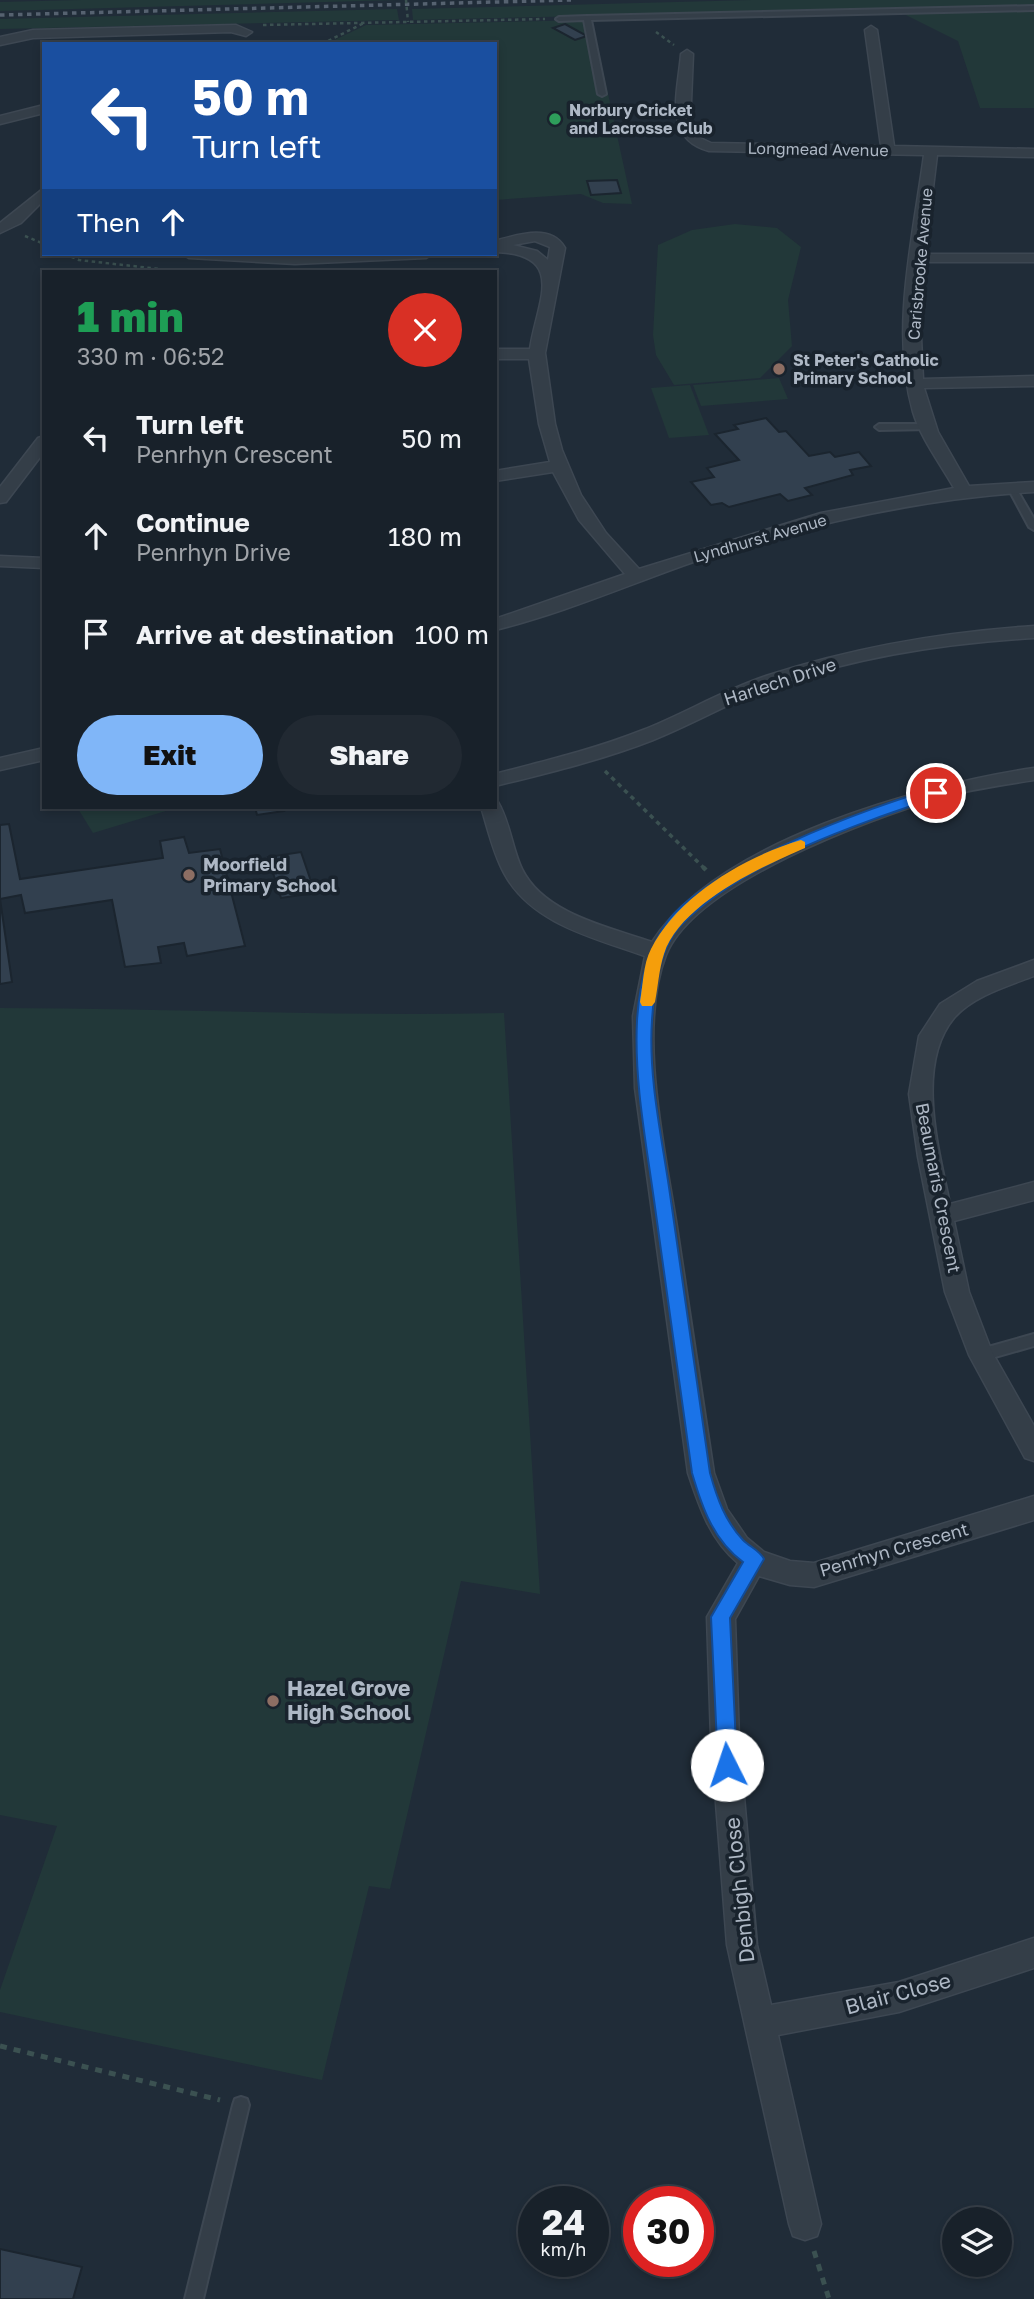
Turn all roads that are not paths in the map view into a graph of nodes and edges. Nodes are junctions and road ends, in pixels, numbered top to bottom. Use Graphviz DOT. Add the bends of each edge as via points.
graph roads {
  1 [pos="1034,8"];
  2 [pos="587,18"];
  3 [pos="559,19"];
  4 [pos="871,30"];
  5 [pos="246,32"];
  6 [pos="0,41"];
  7 [pos="687,54"];
  8 [pos="602,94"];
  9 [pos="42,110"];
  10 [pos="0,120"];
  11 [pos="888,149"];
  12 [pos="931,151"];
  13 [pos="1034,153"];
  14 [pos="42,193"];
  15 [pos="0,229"];
  16 [pos="497,245"];
  17 [pos="497,246"];
  18 [pos="220,256"];
  19 [pos="378,256"];
  20 [pos="919,258"];
  21 [pos="1034,258"];
  22 [pos="551,284"];
  23 [pos="497,354"];
  24 [pos="537,354"];
  25 [pos="915,380"];
  26 [pos="1034,381"];
  27 [pos="879,427"];
  28 [pos="929,427"];
  29 [pos="42,444"];
  30 [pos="557,466"];
  31 [pos="497,476"];
  32 [pos="1012,488"];
  33 [pos="1034,488"];
  34 [pos="964,491"];
  35 [pos="0,498"];
  36 [pos="1034,527"];
  37 [pos="0,561"];
  38 [pos="42,563"];
  39 [pos="637,577"];
  40 [pos="497,624"];
  41 [pos="1034,632"];
  42 [pos="42,754"];
  43 [pos="0,765"];
  44 [pos="1034,774"];
  45 [pos="497,779"];
  46 [pos="492,809"];
  47 [pos="657,952"];
  48 [pos="1034,968"];
  49 [pos="1034,1191"];
  50 [pos="943,1215"];
  51 [pos="1034,1340"];
  52 [pos="981,1355"];
  53 [pos="1034,1450"];
  54 [pos="1034,1508"];
  55 [pos="754,1559"];
  56 [pos="1034,1953"];
  57 [pos="759,2023"];
  58 [pos="241,2105"];
  59 [pos="805,2224"];
  60 [pos="194,2299"];
  1 -- 2 [label="lane"];
  2 -- 3 [label="lane"];
  2 -- 8 [label="lane"];
  4 -- 11 [label="street"];
  5 -- 6 [label="street" via="232,28 50,33"];
  7 -- 11 [label="street, Longmead Avenue" via="684,126 691,139 709,147"];
  9 -- 10 [label="street"];
  11 -- 12 [label="street, Longmead Avenue"];
  12 -- 13 [label="street, Longmead Avenue"];
  12 -- 20 [label="street, Carisbrooke Avenue"];
  14 -- 15 [label="street" via="16,220"];
  16 -- 22 [label="street" via="521,237 548,238 558,248"];
  17 -- 22 [label="street" via="536,257 548,269"];
  18 -- 19 [label="street" via="282,260"];
  20 -- 21 [label="street"];
  20 -- 25 [label="street, Carisbrooke Avenue"];
  22 -- 24 [label="street"];
  23 -- 24 [label="street"];
  24 -- 30 [label="street"];
  25 -- 26 [label="street"];
  25 -- 28 [label="street, Carisbrooke Avenue"];
  27 -- 28 [label="lane"];
  28 -- 34 [label="street, Carisbrooke Avenue"];
  29 -- 35 [label="street"];
  30 -- 31 [label="street"];
  30 -- 39 [label="street" via="590,527"];
  32 -- 33 [label="street, Lyndhurst Avenue"];
  32 -- 34 [label="street, Lyndhurst Avenue"];
  32 -- 36 [label="lane"];
  34 -- 39 [label="street, Lyndhurst Avenue" via="780,530"];
  37 -- 38 [label="street"];
  39 -- 40 [label="street, Lyndhurst Avenue"];
  41 -- 45 [label="street, Harlech Drive" via="881,651 810,669 737,692 667,727 589,755"];
  42 -- 43 [label="street"];
  44 -- 47 [label="street" via="936,793 757,863 674,923"];
  46 -- 47 [label="street" via="514,874 528,894 547,909"];
  47 -- 55 [label="street, Penrhyn Crescent" via="644,1021 646,1075 701,1473 713,1513 737,1547"];
  48 -- 50 [label="street, Beaumaris Crescent" via="985,986 948,1010 930,1036 920,1094"];
  49 -- 50 [label="street"];
  50 -- 52 [label="street, Beaumaris Crescent" via="957,1292"];
  51 -- 52 [label="lane"];
  52 -- 53 [label="street, Beaumaris Crescent"];
  54 -- 55 [label="street, Penrhyn Crescent" via="814,1575 791,1575"];
  55 -- 57 [label="street, Denbigh Close" via="721,1617 725,1739 742,1945"];
  56 -- 57 [label="street, Blair Close" via="899,1997"];
  57 -- 59 [label="street, Denbigh Close"];
  58 -- 60 [label="lane"];
}
